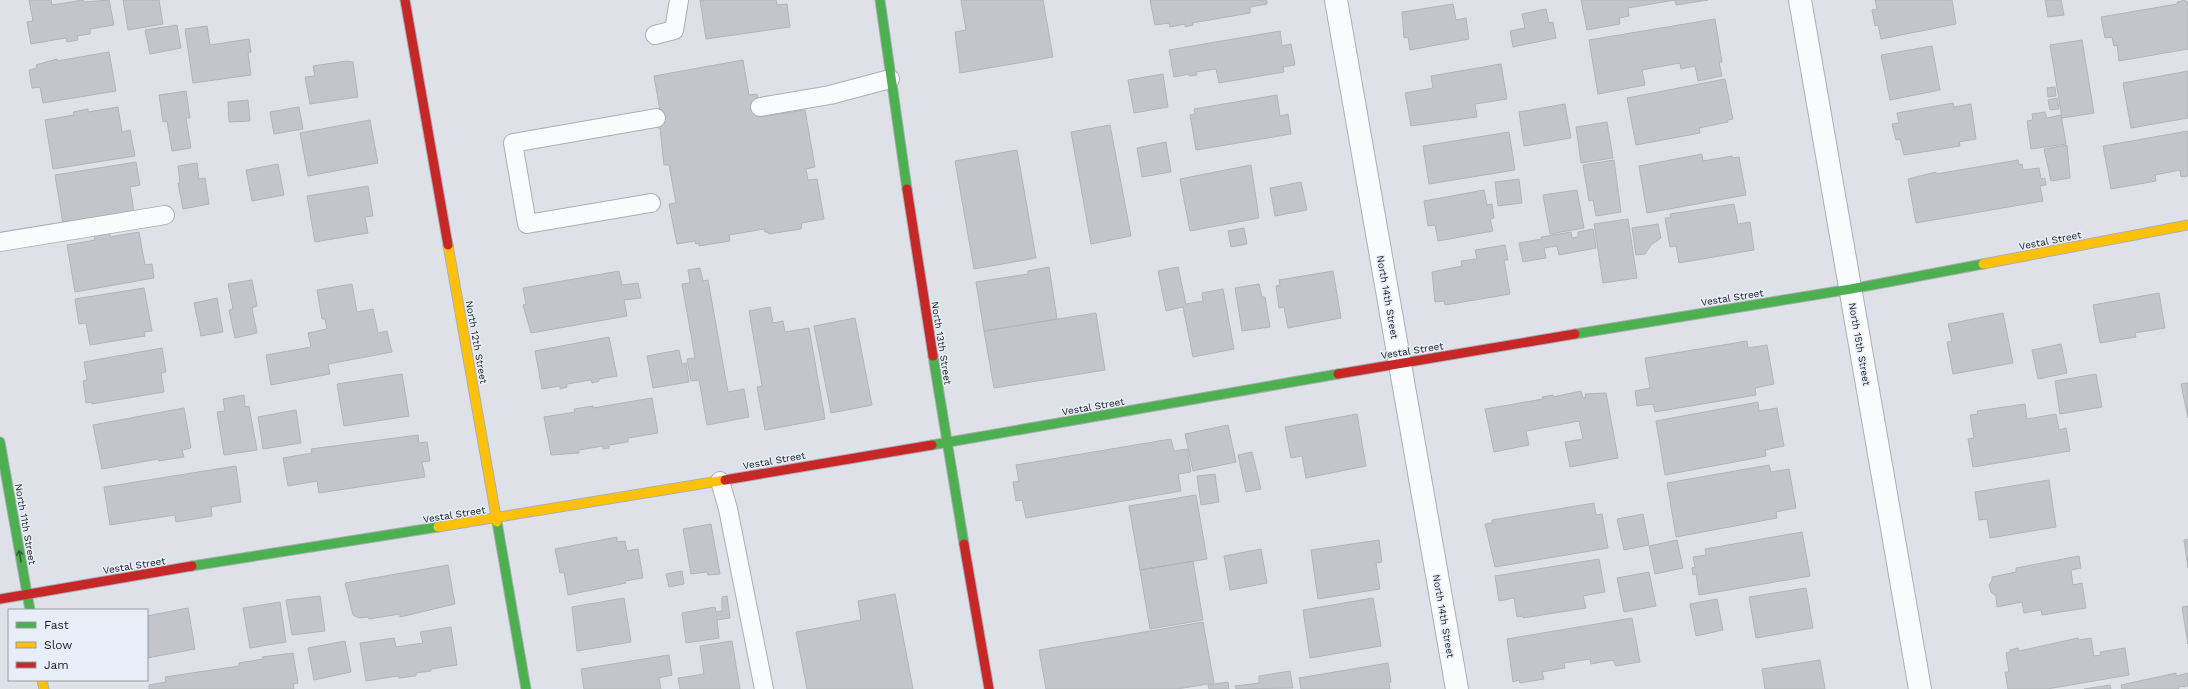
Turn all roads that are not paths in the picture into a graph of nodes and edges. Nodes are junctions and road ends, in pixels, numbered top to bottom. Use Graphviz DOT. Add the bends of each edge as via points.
graph roads {
  1 [pos="405,0"];
  2 [pos="679,0"];
  3 [pos="880,0"];
  4 [pos="1336,0"];
  5 [pos="1800,0"];
  6 [pos="655,35"];
  7 [pos="890,79"];
  8 [pos="760,107"];
  9 [pos="656,118"];
  10 [pos="651,202"];
  11 [pos="165,215"];
  12 [pos="2188,225"];
  13 [pos="0,242"];
  14 [pos="1850,289"];
  15 [pos="1400,363"];
  16 [pos="0,442"];
  17 [pos="947,442"];
  18 [pos="720,481"];
  19 [pos="497,518"];
  20 [pos="27,594"];
  21 [pos="0,598"];
  22 [pos="30,609"];
  23 [pos="526,689"];
  24 [pos="764,689"];
  25 [pos="989,689"];
  26 [pos="1457,689"];
  27 [pos="1920,689"];
  1 -- 19 [label="street, North 12th Street"];
  2 -- 6 [label="lane" via="674,30"];
  3 -- 7 [label="street, North 13th Street"];
  4 -- 15 [label="street, North 14th Street"];
  5 -- 14 [label="street, North 15th Street"];
  7 -- 8 [label="lane" via="830,95"];
  7 -- 17 [label="street, North 13th Street"];
  9 -- 10 [label="lane" via="513,143 528,224"];
  11 -- 13 [label="lane"];
  12 -- 14 [label="street, Vestal Street"];
  14 -- 15 [label="street, Vestal Street"];
  14 -- 27 [label="street, North 15th Street"];
  15 -- 17 [label="street, Vestal Street"];
  15 -- 26 [label="street, North 14th Street"];
  20 -- 16 [label="street, North 11th Street, one-way"];
  17 -- 18 [label="street, Vestal Street"];
  17 -- 25 [label="street, North 13th Street"];
  18 -- 19 [label="street, Vestal Street"];
  18 -- 24 [label="lane" via="728,509"];
  19 -- 20 [label="street, Vestal Street"];
  19 -- 23 [label="street, North 12th Street"];
  20 -- 21 [label="street, Vestal Street"];
  20 -- 22 [label="street, North 11th Street"];
}
